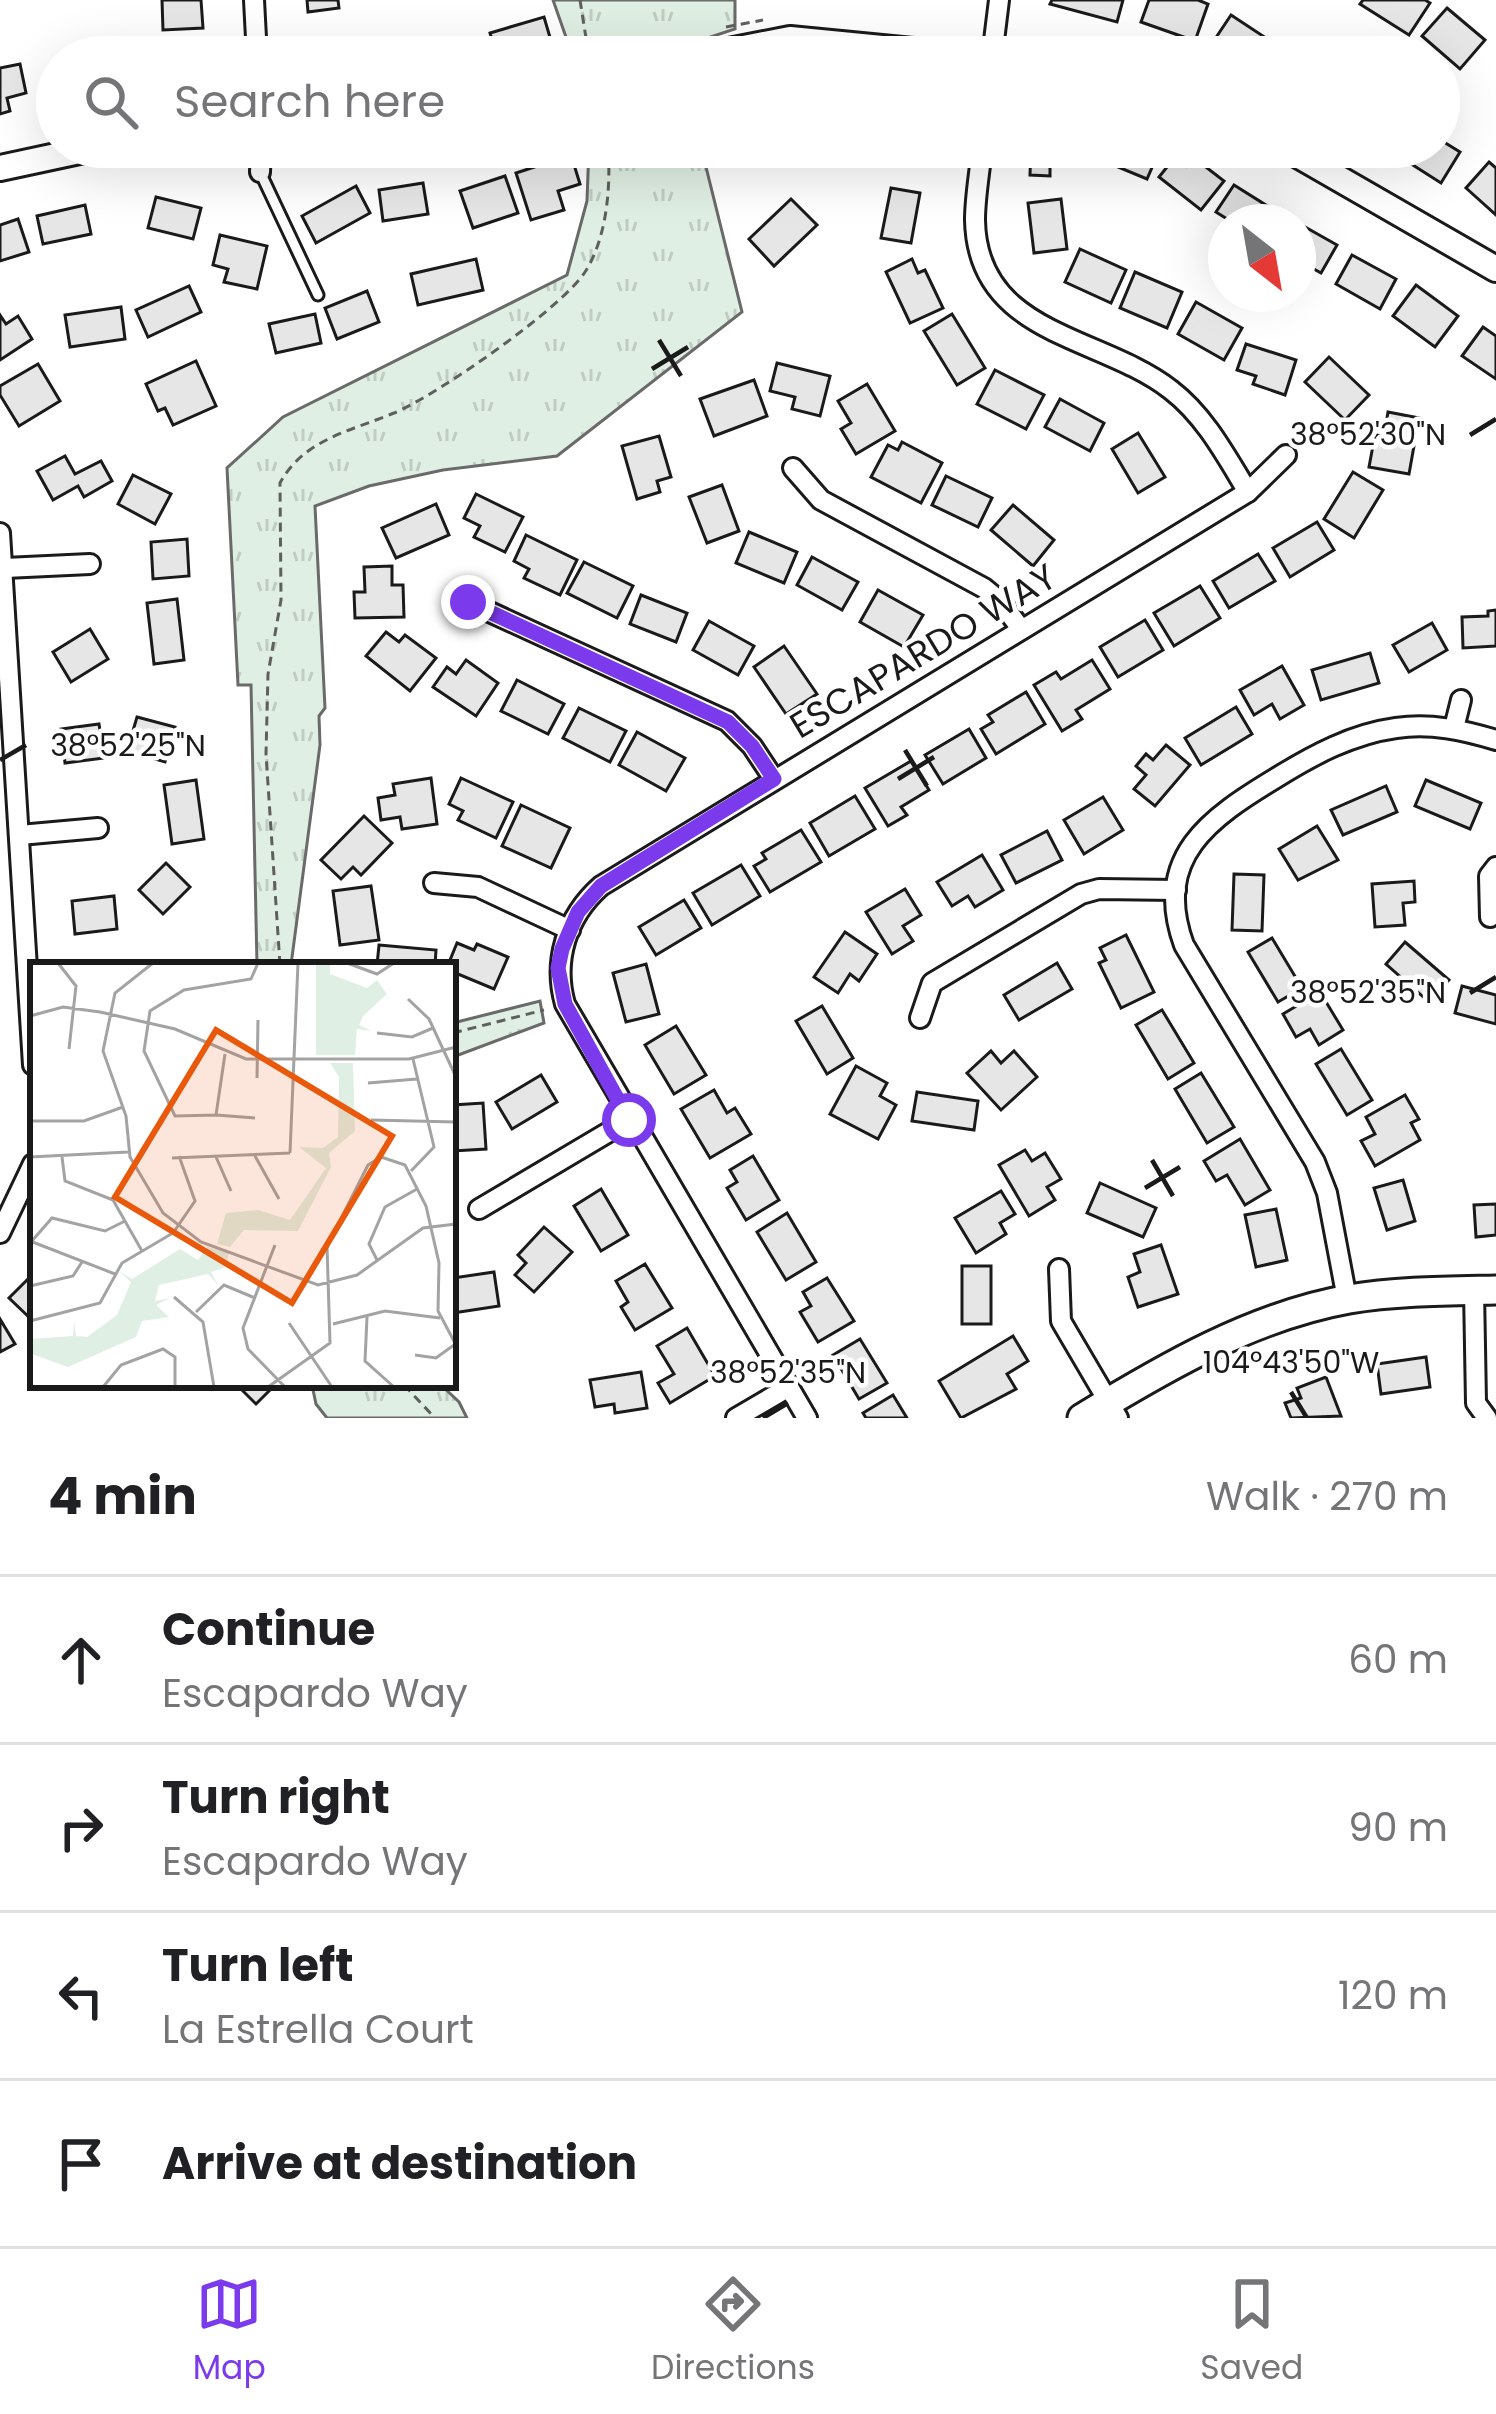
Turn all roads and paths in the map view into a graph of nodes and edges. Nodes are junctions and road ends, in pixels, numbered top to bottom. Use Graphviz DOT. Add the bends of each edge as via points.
graph roads {
  1 [pos="254,0"];
  2 [pos="580,0"];
  3 [pos="999,0"];
  4 [pos="256,36"];
  5 [pos="587,36"];
  6 [pos="995,36"];
  7 [pos="36,160"];
  8 [pos="0,168"];
  9 [pos="260,168"];
  10 [pos="606,168"];
  11 [pos="980,168"];
  12 [pos="1320,168"];
  13 [pos="260,172"];
  14 [pos="1496,269"];
  15 [pos="318,295"];
  16 [pos="1286,455"];
  17 [pos="793,468"];
  18 [pos="1248,492"];
  19 [pos="0,533"];
  20 [pos="90,564"];
  21 [pos="5,568"];
  22 [pos="468,602"];
  23 [pos="1021,629"];
  24 [pos="1461,700"];
  25 [pos="1454,728"];
  26 [pos="1496,740"];
  27 [pos="774,779"];
  28 [pos="98,828"];
  29 [pos="20,835"];
  30 [pos="1496,867"];
  31 [pos="434,884"];
  32 [pos="1176,890"];
  33 [pos="1490,917"];
  34 [pos="570,930"];
  35 [pos="280,962"];
  36 [pos="565,1004"];
  37 [pos="30,1012"];
  38 [pos="920,1018"];
  39 [pos="456,1032"];
  40 [pos="629,1120"];
  41 [pos="30,1170"];
  42 [pos="479,1209"];
  43 [pos="0,1233"];
  44 [pos="1059,1269"];
  45 [pos="1485,1290"];
  46 [pos="1347,1299"];
  47 [pos="407,1388"];
  48 [pos="789,1388"];
  49 [pos="1113,1410"];
  50 [pos="435,1418"];
  51 [pos="736,1418"];
  52 [pos="807,1418"];
  53 [pos="1082,1418"];
  54 [pos="1487,1418"];
  1 -- 4 [label="street"];
  2 -- 5 [label="path"];
  3 -- 6 [label="street"];
  7 -- 8 [label="street"];
  9 -- 13 [label="street"];
  10 -- 35 [label="path" via="600,237 582,277 448,385 315,445 280,483 281,599 266,754"];
  11 -- 18 [label="street" via="977,244 999,290 1036,324 1174,392 1208,427"];
  12 -- 14 [label="street"];
  13 -- 15 [label="lane"];
  16 -- 18 [label="street, ESCAPARDO WAY"];
  17 -- 23 [label="street" via="820,500 984,588"];
  18 -- 23 [label="street, ESCAPARDO WAY"];
  19 -- 21 [label="street"];
  20 -- 21 [label="street"];
  21 -- 29 [label="street"];
  22 -- 27 [label="street" via="728,722"];
  23 -- 27 [label="street, ESCAPARDO WAY"];
  24 -- 25 [label="street"];
  25 -- 26 [label="street"];
  25 -- 32 [label="street" via="1368,733 1307,759 1212,818 1187,850"];
  27 -- 34 [label="street, ESCAPARDO WAY" via="601,886"];
  28 -- 29 [label="street"];
  29 -- 37 [label="street"];
  30 -- 33 [label="street"];
  31 -- 34 [label="street" via="478,886"];
  32 -- 38 [label="street" via="1081,894 932,983"];
  32 -- 46 [label="street" via="1184,945 1315,1162"];
  34 -- 36 [label="street, ESCAPARDO WAY" via="558,968"];
  36 -- 39 [label="path"];
  36 -- 40 [label="street, ESCAPARDO WAY"];
  40 -- 42 [label="street"];
  40 -- 48 [label="street, ESCAPARDO WAY"];
  41 -- 43 [label="street"];
  44 -- 49 [label="street" via="1061,1321"];
  45 -- 46 [label="main road"];
  45 -- 54 [label="street" via="1476,1403"];
  46 -- 49 [label="main road" via="1240,1333"];
  47 -- 50 [label="path"];
  48 -- 51 [label="street"];
  48 -- 52 [label="street, ESCAPARDO WAY"];
  49 -- 53 [label="main road"];
}
